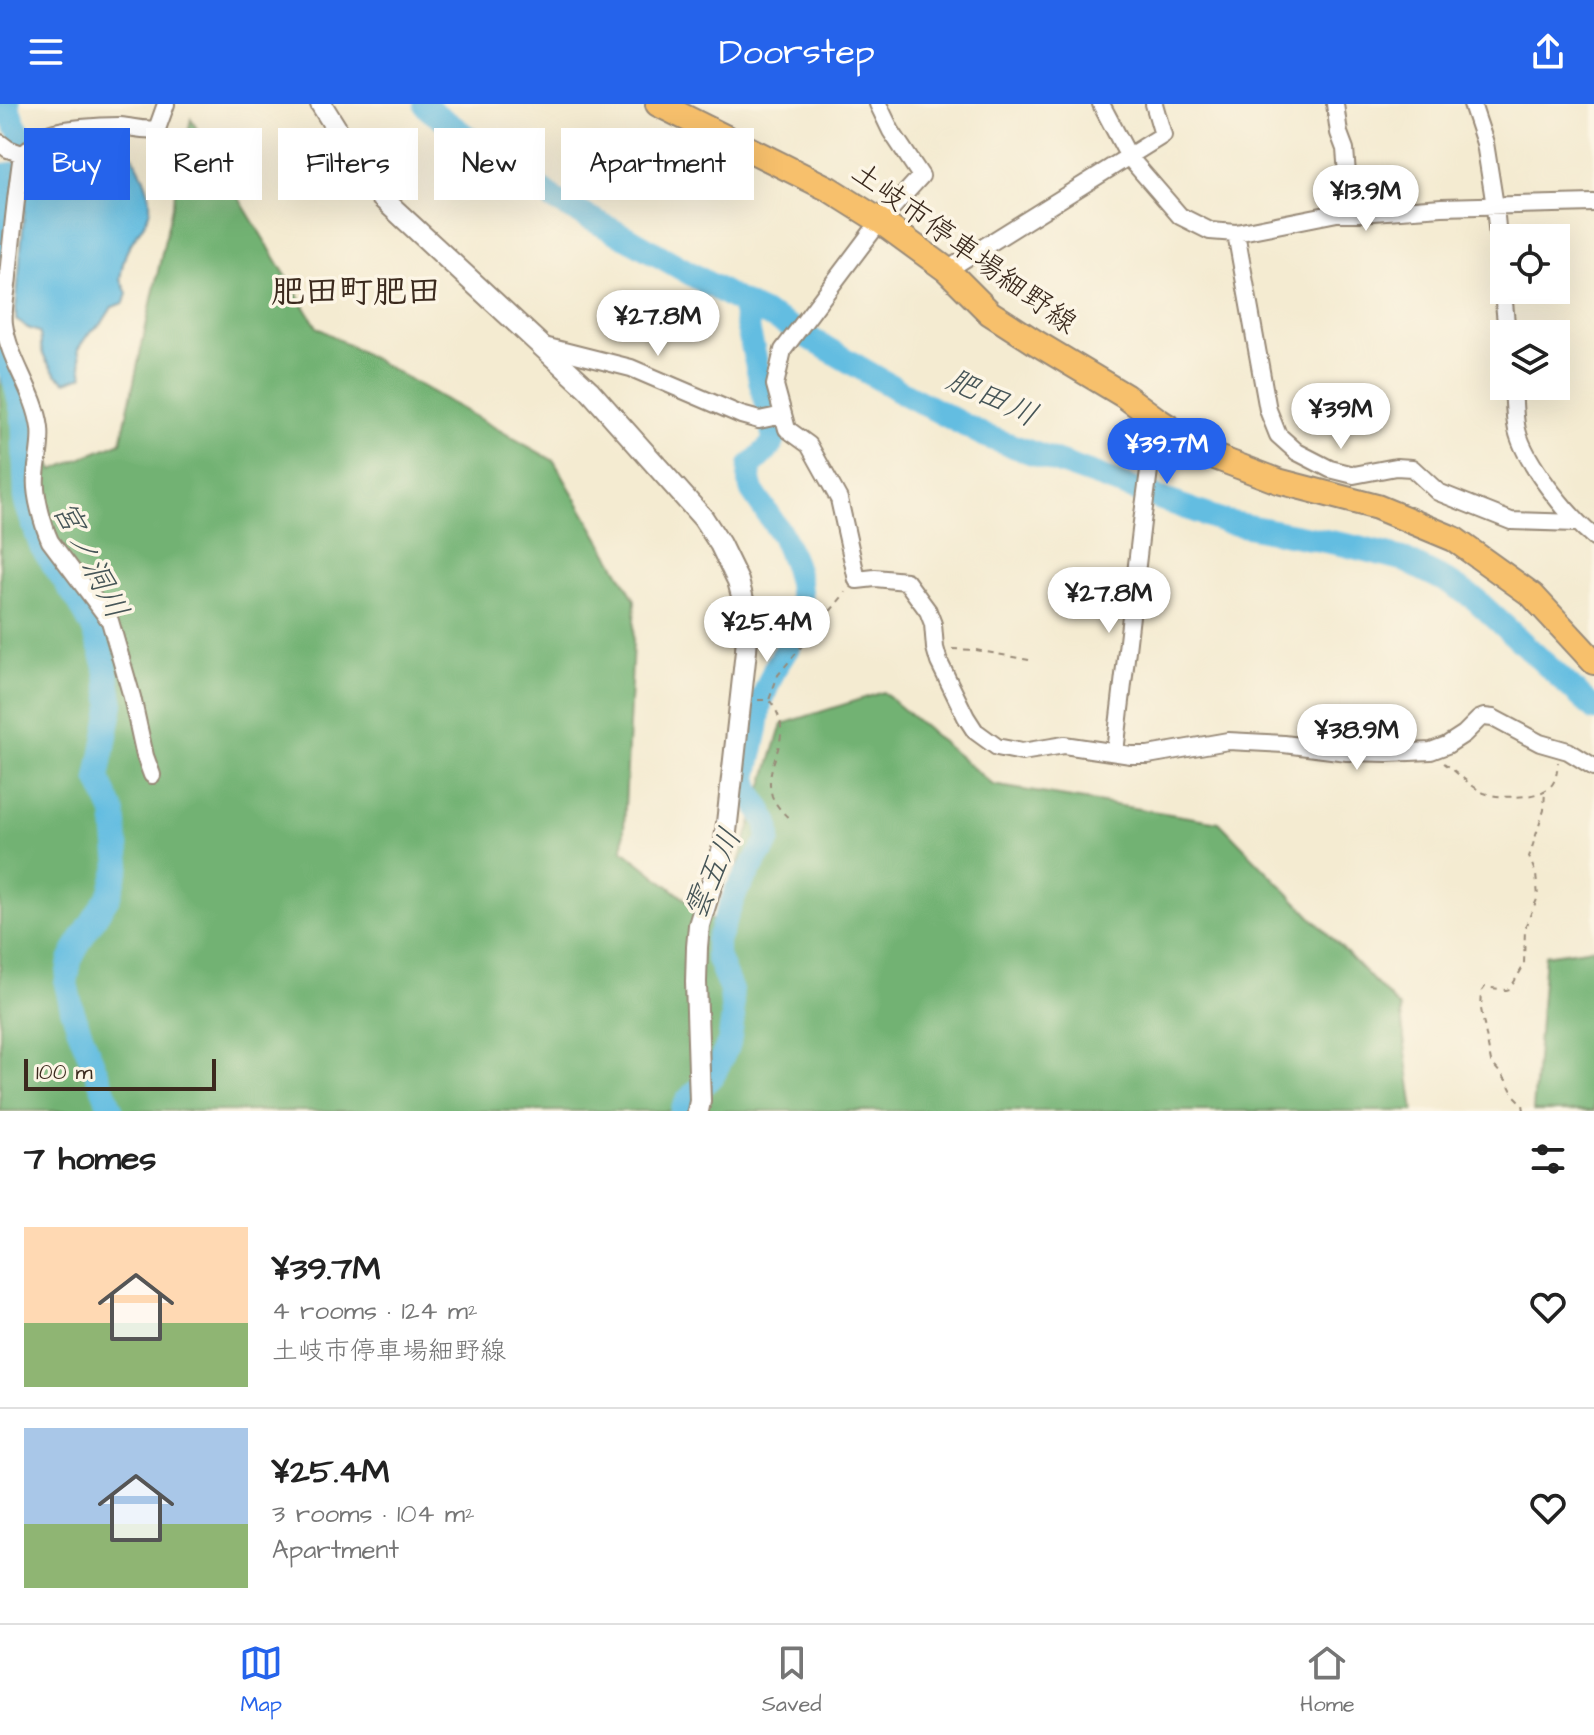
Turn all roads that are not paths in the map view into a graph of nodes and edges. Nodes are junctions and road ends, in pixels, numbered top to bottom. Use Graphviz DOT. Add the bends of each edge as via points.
graph roads {
  1 [pos="166,104"];
  2 [pos="321,104"];
  3 [pos="658,104"];
  4 [pos="878,104"];
  5 [pos="1101,104"];
  6 [pos="1154,104"];
  7 [pos="1335,104"];
  8 [pos="1472,104"];
  9 [pos="0,143"];
  10 [pos="22,154"];
  11 [pos="1129,157"];
  12 [pos="1594,203"];
  13 [pos="1495,206"];
  14 [pos="1350,212"];
  15 [pos="880,221"];
  16 [pos="1236,233"];
  17 [pos="947,270"];
  18 [pos="1506,320"];
  19 [pos="544,346"];
  20 [pos="1514,400"];
  21 [pos="781,415"];
  22 [pos="1156,419"];
  23 [pos="1577,523"];
  24 [pos="1594,537"];
  25 [pos="1594,662"];
  26 [pos="1115,752"];
  27 [pos="1594,767"];
  28 [pos="152,775"];
  29 [pos="699,1106"];
  1 -- 10 [label="street" via="157,129 60,130 37,139"];
  2 -- 19 [label="street" via="381,197"];
  3 -- 15 [label="main road, 土岐市停車場細野線" via="829,189"];
  4 -- 15 [label="street" via="921,176"];
  5 -- 11 [label="street"];
  6 -- 11 [label="street" via="1163,135"];
  7 -- 14 [label="street"];
  8 -- 13 [label="street" via="1485,143"];
  9 -- 10 [label="street"];
  10 -- 28 [label="street" via="4,323 37,412 36,491 50,541 110,621"];
  11 -- 16 [label="street" via="1180,216 1210,231"];
  11 -- 17 [label="street"];
  12 -- 13 [label="street"];
  13 -- 14 [label="street"];
  13 -- 18 [label="street"];
  14 -- 16 [label="street"];
  15 -- 17 [label="main road, 土岐市停車場細野線"];
  15 -- 21 [label="street" via="783,350 775,385"];
  16 -- 23 [label="street" via="1268,410 1278,435 1297,452 1354,475 1412,468 1438,492 1511,521"];
  17 -- 22 [label="main road, 土岐市停車場細野線" via="990,313"];
  19 -- 21 [label="street" via="631,368 741,415 759,420"];
  19 -- 29 [label="street" via="703,518 738,581 748,618 725,841 699,925"];
  20 -- 23 [label="street" via="1527,457"];
  21 -- 26 [label="street" via="787,429 809,445 839,499 857,580 906,581 928,611 936,651 975,731 997,747 1022,752 1064,745"];
  22 -- 25 [label="main road, 土岐市停車場細野線" via="1215,457 1278,481 1377,507 1454,539 1532,595"];
  22 -- 26 [label="street"];
  23 -- 24 [label="street"];
  26 -- 27 [label="street" via="1148,755 1228,741 1347,752 1431,751 1484,717"];
}
